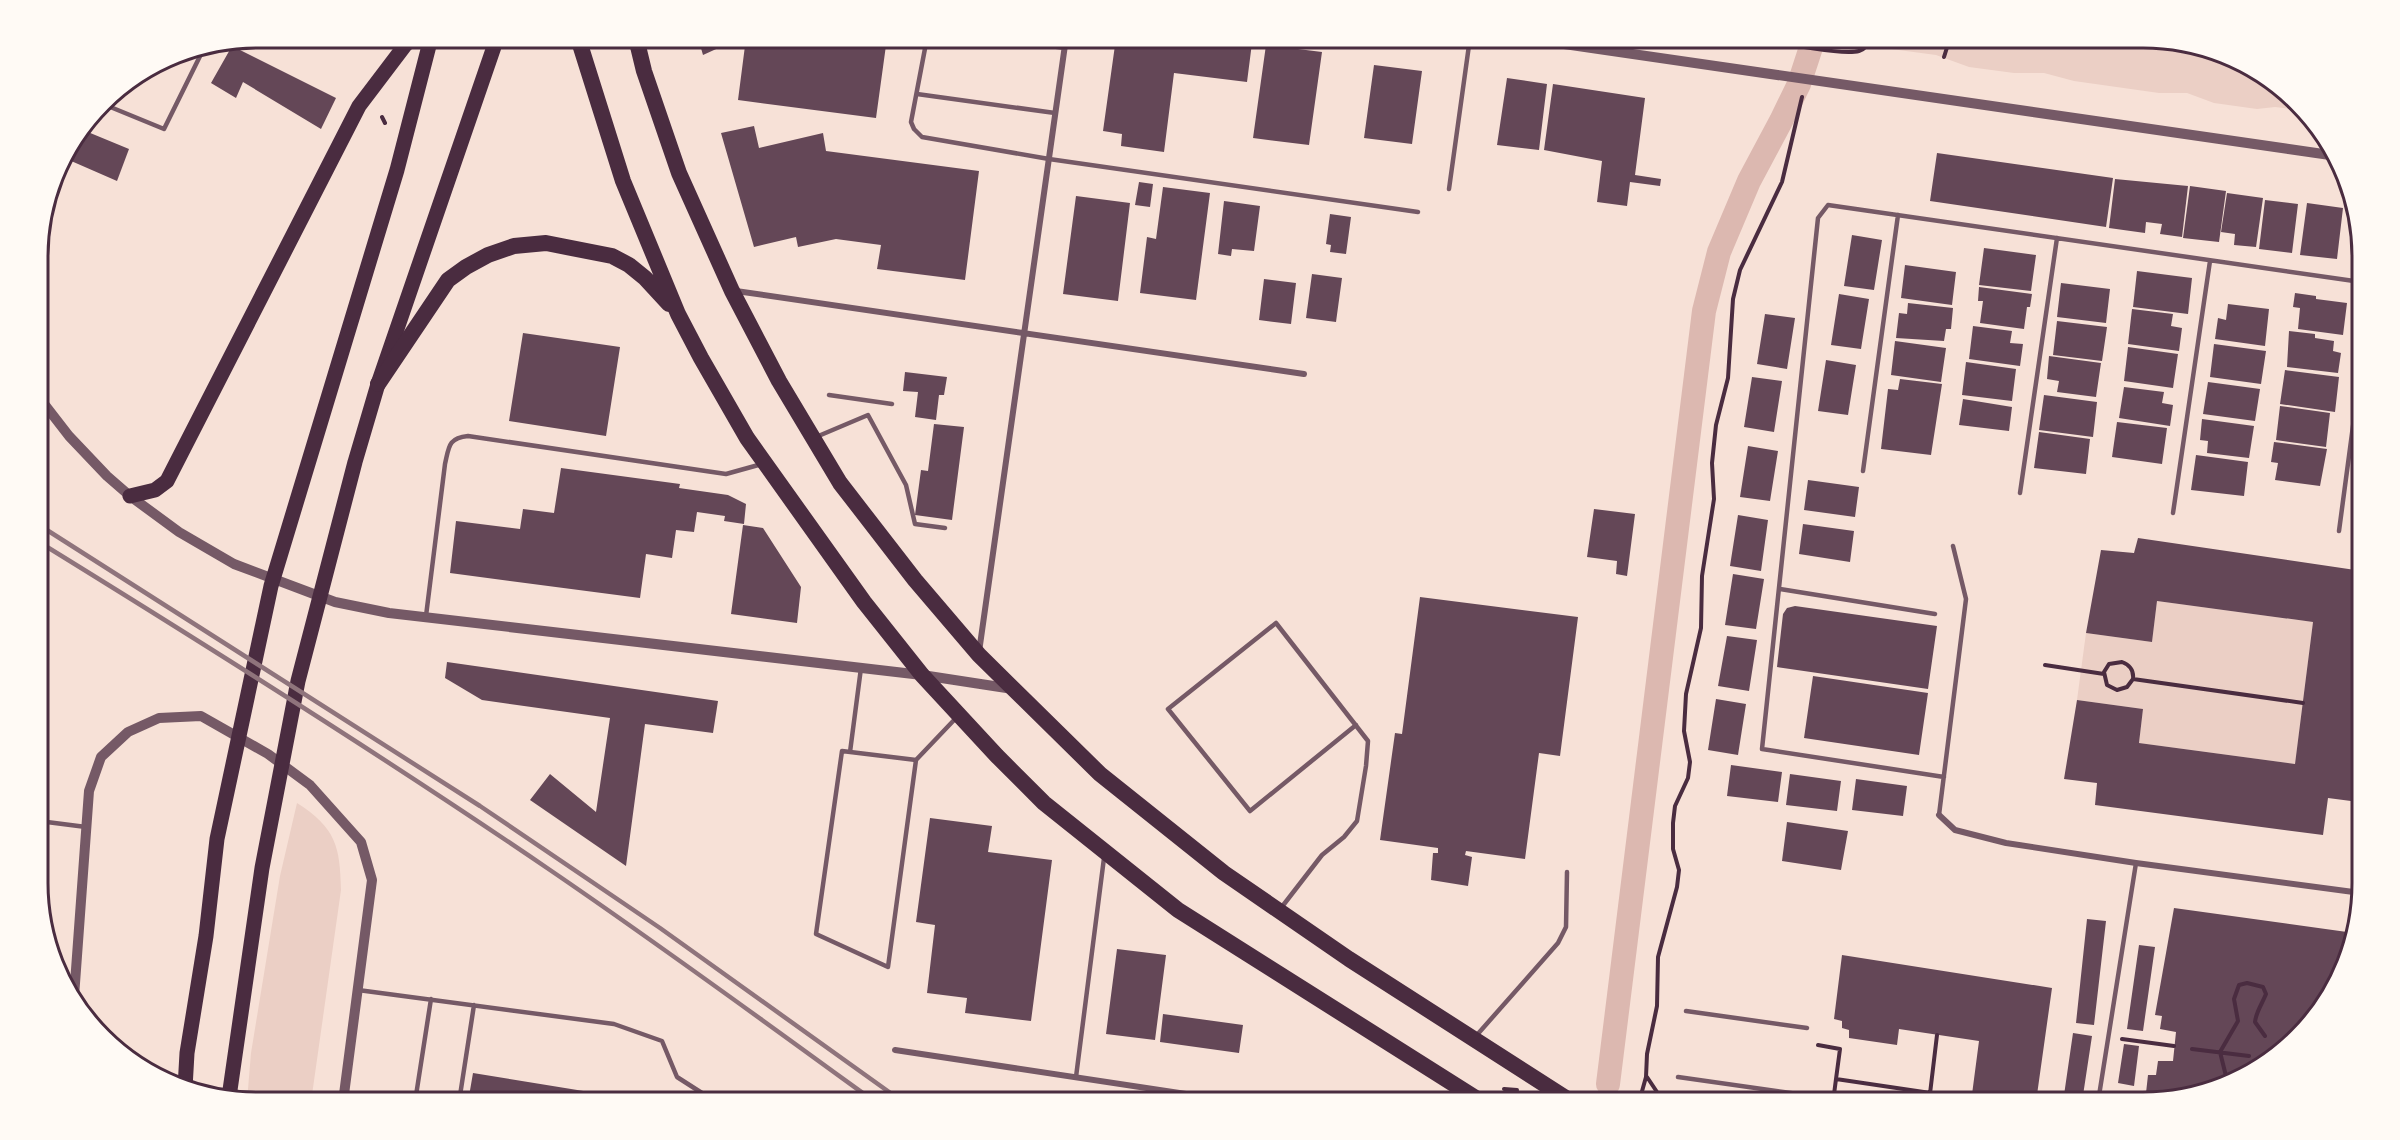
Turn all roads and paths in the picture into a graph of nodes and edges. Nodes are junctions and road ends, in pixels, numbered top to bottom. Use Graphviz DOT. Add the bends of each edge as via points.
graph roads {
  1 [pos="403,48"];
  2 [pos="428,48"];
  3 [pos="494,48"];
  4 [pos="581,48"];
  5 [pos="638,48"];
  6 [pos="925,48"];
  7 [pos="1065,48"];
  8 [pos="1469,48"];
  9 [pos="1591,48"];
  10 [pos="1813,48"];
  11 [pos="1864,48"];
  12 [pos="1947,48"];
  13 [pos="200,56"];
  14 [pos="1944,57"];
  15 [pos="916,94"];
  16 [pos="1802,97"];
  17 [pos="112,107"];
  18 [pos="1055,113"];
  19 [pos="382,117"];
  20 [pos="385,123"];
  21 [pos="2325,153"];
  22 [pos="1049,159"];
  23 [pos="1449,189"];
  24 [pos="1418,213"];
  25 [pos="1898,215"];
  26 [pos="2057,238"];
  27 [pos="2210,261"];
  28 [pos="2352,281"];
  29 [pos="732,291"];
  30 [pos="678,314"];
  31 [pos="1024,332"];
  32 [pos="1304,374"];
  33 [pos="378,384"];
  34 [pos="829,395"];
  35 [pos="870,401"];
  36 [pos="892,404"];
  37 [pos="48,409"];
  38 [pos="868,415"];
  39 [pos="2352,434"];
  40 [pos="814,438"];
  41 [pos="765,463"];
  42 [pos="1863,471"];
  43 [pos="2020,493"];
  44 [pos="130,496"];
  45 [pos="2173,513"];
  46 [pos="945,528"];
  47 [pos="2339,531"];
  48 [pos="1953,546"];
  49 [pos="1780,589"];
  50 [pos="1935,614"];
  51 [pos="426,617"];
  52 [pos="979,655"];
  53 [pos="2045,665"];
  54 [pos="861,668"];
  55 [pos="2104,674"];
  56 [pos="922,675"];
  57 [pos="2133,679"];
  58 [pos="1016,689"];
  59 [pos="2303,703"];
  60 [pos="959,715"];
  61 [pos="1356,725"];
  62 [pos="850,752"];
  63 [pos="916,760"];
  64 [pos="1944,777"];
  65 [pos="1939,815"];
  66 [pos="48,822"];
  67 [pos="86,827"];
  68 [pos="1105,852"];
  69 [pos="2136,863"];
  70 [pos="1567,872"];
  71 [pos="2351,892"];
  72 [pos="1279,911"];
  73 [pos="75,986"];
  74 [pos="358,990"];
  75 [pos="431,999"];
  76 [pos="474,1005"];
  77 [pos="1686,1011"];
  78 [pos="1807,1028"];
  79 [pos="1937,1035"];
  80 [pos="2265,1036"];
  81 [pos="2108,1037"];
  82 [pos="1474,1038"];
  83 [pos="1818,1045"];
  84 [pos="2174,1046"];
  85 [pos="2192,1048"];
  86 [pos="895,1050"];
  87 [pos="2220,1053"];
  88 [pos="2249,1056"];
  89 [pos="2226,1074"];
  90 [pos="1076,1077"];
  91 [pos="1646,1077"];
  92 [pos="1678,1077"];
  93 [pos="185,1079"];
  94 [pos="1836,1079"];
  95 [pos="1504,1089"];
  96 [pos="230,1090"];
  97 [pos="1518,1090"];
  98 [pos="344,1092"];
  99 [pos="417,1092"];
  100 [pos="461,1092"];
  101 [pos="700,1092"];
  102 [pos="1174,1092"];
  103 [pos="1466,1092"];
  104 [pos="1557,1092"];
  105 [pos="1642,1092"];
  106 [pos="1657,1092"];
  107 [pos="1783,1092"];
  108 [pos="1834,1092"];
  109 [pos="1930,1092"];
  110 [pos="2100,1092"];
  1 -- 44 [label="main road" via="359,105 167,481 155,490"];
  2 -- 93 [label="main road" via="400,160 271,586 217,838"];
  3 -- 33 [label="main road"];
  4 -- 30 [label="highway" via="623,181"];
  5 -- 29 [label="highway" via="679,173"];
  6 -- 15 [label="lane"];
  7 -- 18 [label="street"];
  8 -- 23 [label="lane"];
  9 -- 21 [label="street"];
  10 -- 11 [label="path"];
  12 -- 14 [label="path"];
  13 -- 17 [label="lane" via="164,129"];
  15 -- 18 [label="lane"];
  15 -- 22 [label="lane" via="911,122 922,137"];
  16 -- 91 [label="path" via="1782,182 1740,270 1732,299 1728,378 1716,425 1712,463 1714,499 1702,576 1701,628 1686,694 1684,731 1690,762 1673,823 1673,849 1679,870 1658,957 1657,1006"];
  18 -- 22 [label="street"];
  19 -- 20 [label="path"];
  22 -- 24 [label="lane"];
  22 -- 31 [label="street"];
  25 -- 26 [label="lane"];
  25 -- 42 [label="lane"];
  25 -- 49 [label="lane" via="1828,206 1818,218"];
  26 -- 27 [label="lane"];
  26 -- 43 [label="lane"];
  27 -- 28 [label="lane"];
  27 -- 45 [label="lane"];
  29 -- 31 [label="street"];
  29 -- 40 [label="highway"];
  30 -- 33 [label="highway" via="645,278 612,256 546,243 514,246 488,255 448,280"];
  30 -- 41 [label="highway" via="741,428"];
  31 -- 32 [label="street"];
  31 -- 52 [label="street"];
  33 -- 96 [label="main road" via="298,681 262,868"];
  34 -- 35 [label="lane"];
  35 -- 36 [label="lane"];
  35 -- 38 [label="lane"];
  37 -- 44 [label="street" via="69,436"];
  38 -- 40 [label="lane"];
  38 -- 46 [label="lane" via="906,485 915,524"];
  39 -- 47 [label="lane"];
  40 -- 52 [label="highway" via="840,483"];
  41 -- 51 [label="lane" via="726,474 457,437 450,443 445,464"];
  41 -- 56 [label="highway" via="870,610"];
  44 -- 51 [label="street" via="179,532 234,564 335,602"];
  48 -- 64 [label="lane" via="1966,599"];
  49 -- 50 [label="lane"];
  49 -- 64 [label="lane" via="1762,749"];
  51 -- 54 [label="street"];
  52 -- 58 [label="highway"];
  53 -- 55 [label="path"];
  54 -- 56 [label="street"];
  54 -- 62 [label="lane"];
  55 -- 57 [label="path" via="2106,685 2116,690 2127,687"];
  55 -- 57 [label="path" via="2109,664 2118,661 2131,668"];
  56 -- 58 [label="street"];
  56 -- 60 [label="highway"];
  57 -- 59 [label="path"];
  58 -- 72 [label="highway" via="1100,774 1224,873"];
  60 -- 63 [label="lane"];
  60 -- 68 [label="highway" via="1044,803"];
  61 -- 61 [label="lane" via="1276,623 1168,709 1250,811"];
  61 -- 72 [label="lane" via="1368,741 1357,821 1322,855"];
  62 -- 63 [label="lane"];
  62 -- 63 [label="lane" via="842,751 816,934 888,967"];
  64 -- 65 [label="lane"];
  65 -- 69 [label="street" via="1955,830 2006,843"];
  66 -- 67 [label="lane"];
  67 -- 73 [label="street"];
  67 -- 74 [label="street" via="89,791 101,757 128,732 159,718 201,716 268,754 310,785 361,842 372,880"];
  68 -- 90 [label="lane"];
  68 -- 103 [label="highway" via="1178,910"];
  69 -- 71 [label="street"];
  69 -- 81 [label="lane"];
  70 -- 82 [label="lane" via="1566,927 1558,943"];
  72 -- 82 [label="highway"];
  74 -- 75 [label="lane"];
  74 -- 98 [label="street"];
  75 -- 76 [label="lane"];
  75 -- 99 [label="lane"];
  76 -- 100 [label="lane"];
  76 -- 101 [label="lane" via="614,1024 662,1041 677,1077"];
  77 -- 78 [label="lane"];
  79 -- 109 [label="path"];
  80 -- 87 [label="path" via="2255,1022 2266,994 2263,987 2239,985 2234,999 2238,1021"];
  81 -- 84 [label="path"];
  81 -- 110 [label="lane"];
  82 -- 104 [label="highway"];
  83 -- 94 [label="path" via="1840,1049"];
  85 -- 87 [label="path"];
  86 -- 90 [label="street"];
  87 -- 88 [label="path"];
  87 -- 89 [label="path"];
  90 -- 102 [label="street"];
  91 -- 105 [label="path"];
  91 -- 106 [label="path"];
  92 -- 107 [label="lane"];
  94 -- 108 [label="path"];
  94 -- 109 [label="path"];
  95 -- 97 [label="path"];
}
